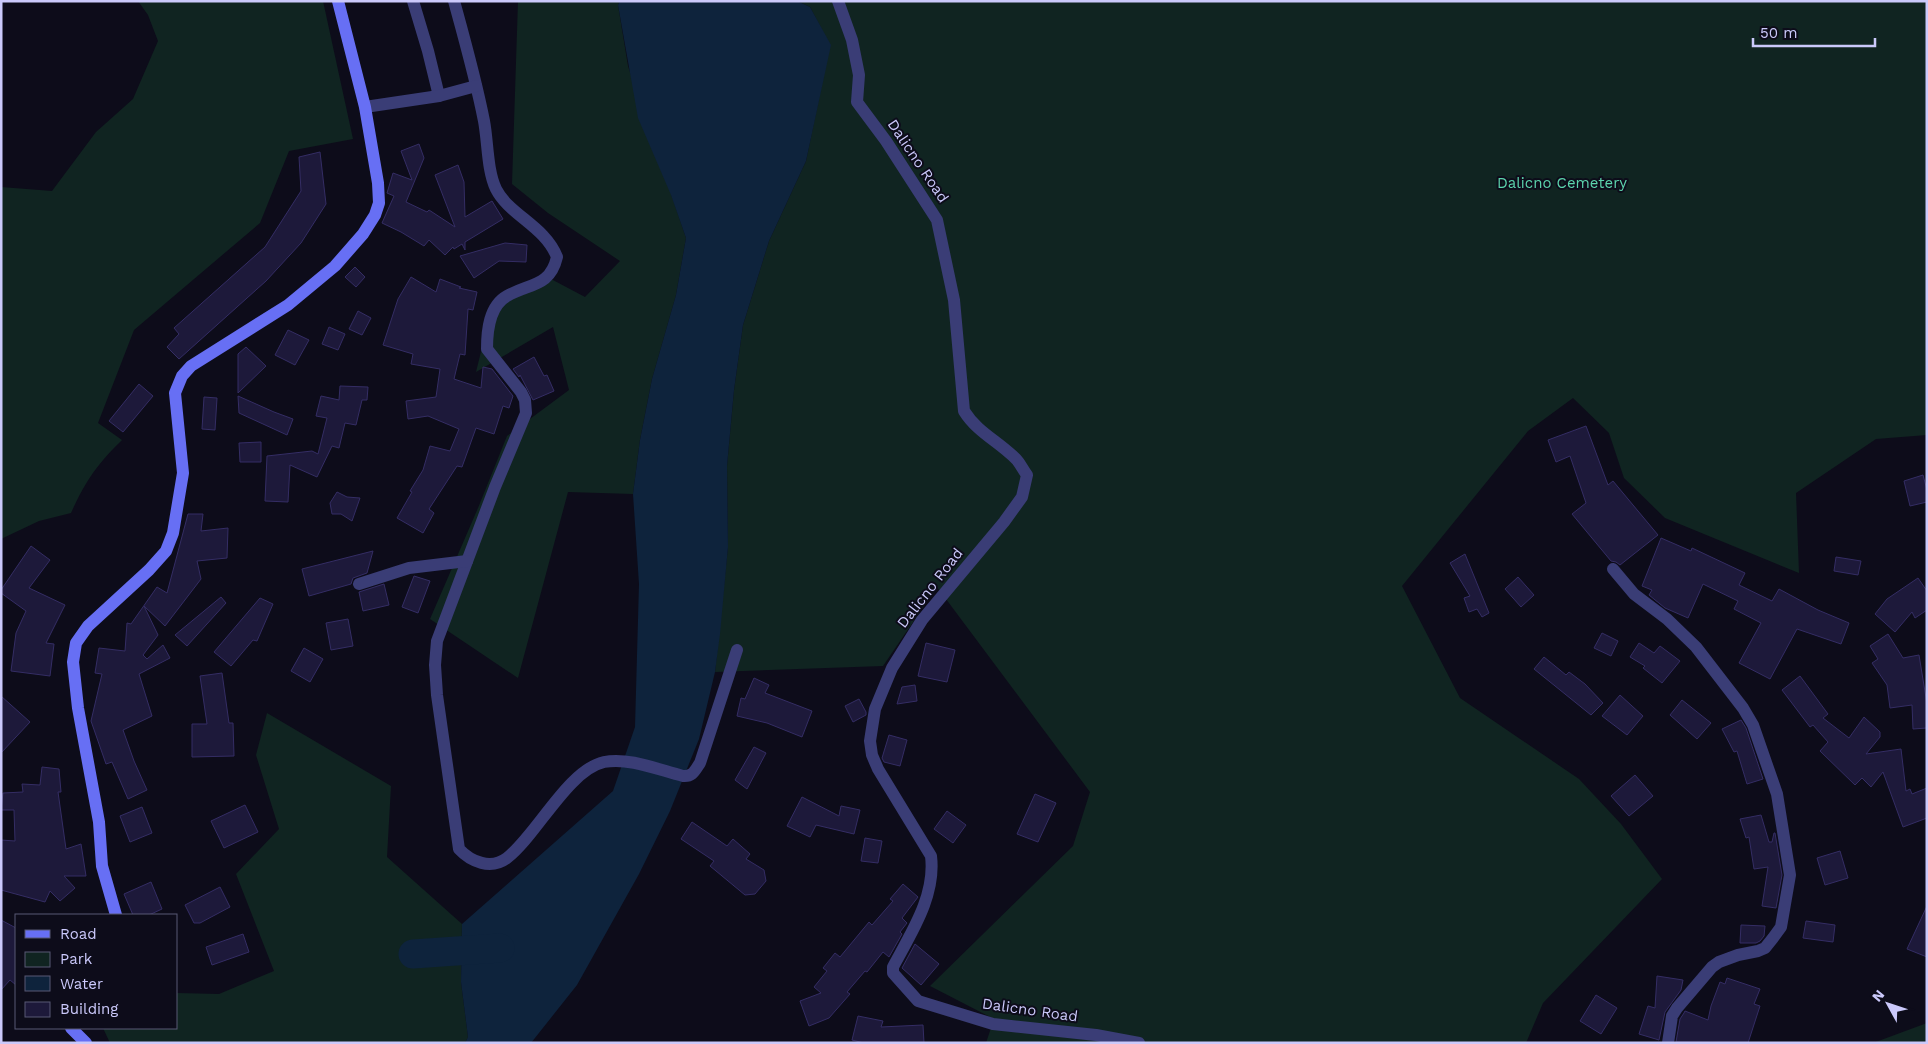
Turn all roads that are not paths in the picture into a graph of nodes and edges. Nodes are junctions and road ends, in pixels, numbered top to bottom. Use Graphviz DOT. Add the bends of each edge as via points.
graph roads {
  1 [pos="338,1"];
  2 [pos="413,1"];
  3 [pos="454,1"];
  4 [pos="838,1"];
  5 [pos="476,86"];
  6 [pos="439,96"];
  7 [pos="365,108"];
  8 [pos="468,562"];
  9 [pos="1613,569"];
  10 [pos="360,584"];
  11 [pos="737,650"];
  12 [pos="116,914"];
  13 [pos="72,1029"];
  14 [pos="86,1043"];
  15 [pos="1138,1043"];
  16 [pos="1668,1043"];
  1 -- 7 [label="main road"];
  2 -- 6 [label="street"];
  3 -- 5 [label="street"];
  4 -- 15 [label="street, Dalicno Road" via="852,40 859,75 857,102 937,220 954,300 964,410 984,434 1017,459 1027,475 1022,497 1004,522 922,620 892,668 875,709 870,741 872,755 930,856 933,870 930,889 893,973 918,1001 984,1022"];
  5 -- 6 [label="street"];
  5 -- 8 [label="street" via="496,188 502,198 547,239 556,257 551,275 506,297 490,318 487,348 521,392 526,413"];
  6 -- 7 [label="street"];
  7 -- 12 [label="main road" via="378,183 380,203 376,215 335,266 288,305 191,366 182,376 175,393 183,473 166,551 88,626 76,643 73,662 78,708 99,822 102,866"];
  8 -- 10 [label="street" via="409,568"];
  8 -- 11 [label="street" via="437,641 435,665 459,849 477,863 506,859 586,770 604,762 626,761 683,776 692,774 700,763"];
  9 -- 16 [label="street" via="1634,594 1696,647 1753,725 1777,794 1790,875 1781,927 1765,948 1738,955 1712,967 1672,1016"];
  13 -- 14 [label="main road"];
}
